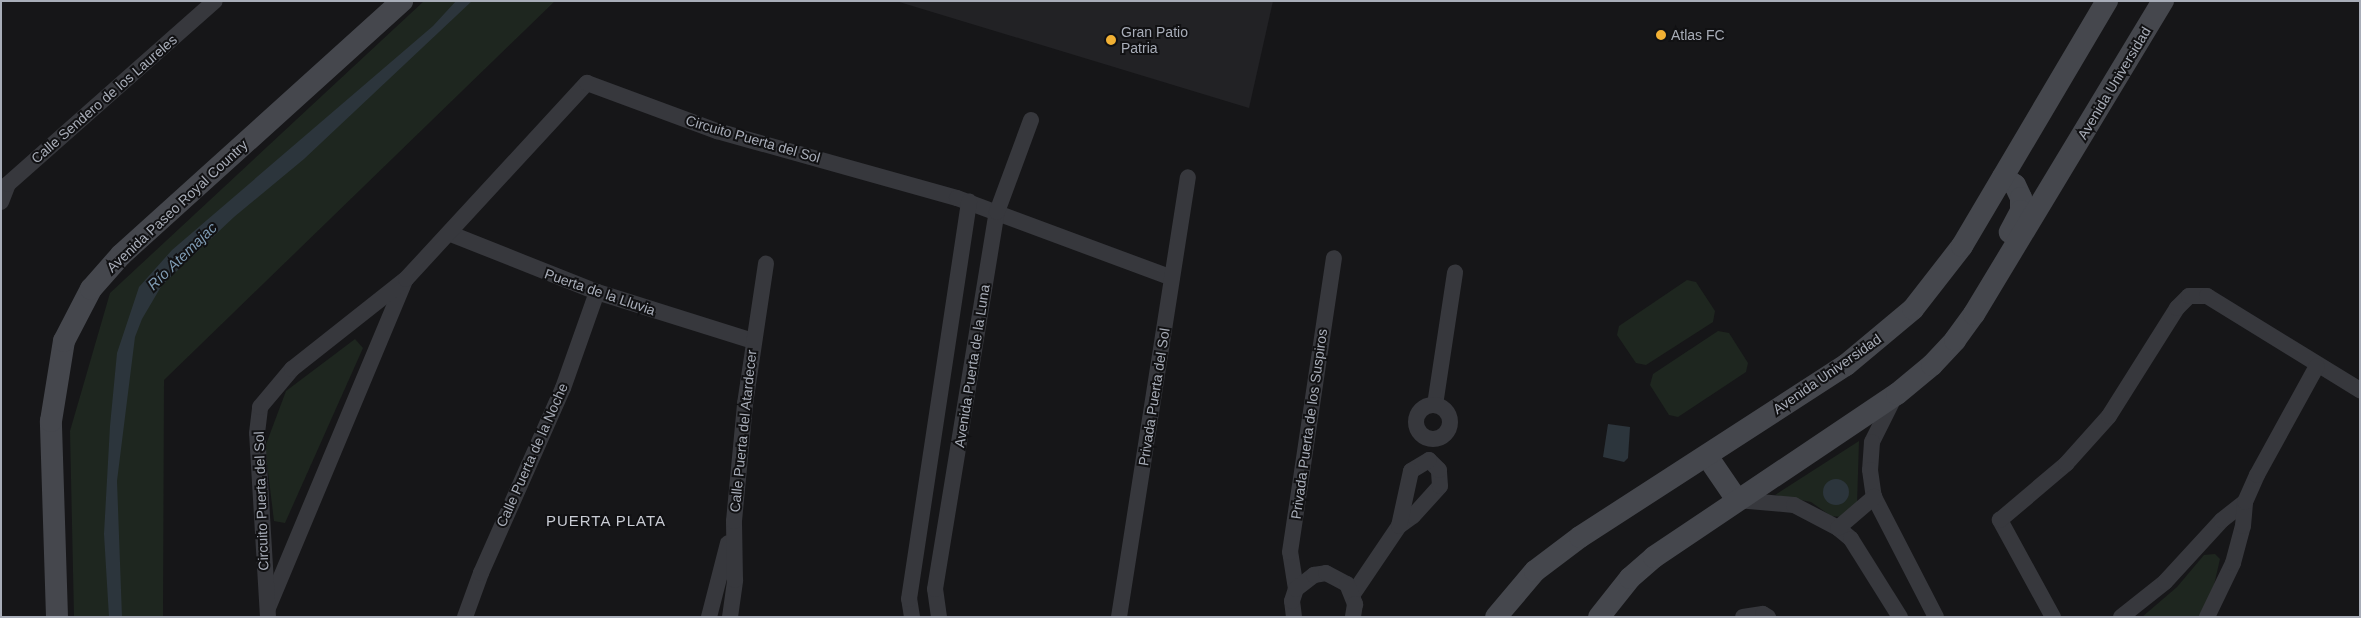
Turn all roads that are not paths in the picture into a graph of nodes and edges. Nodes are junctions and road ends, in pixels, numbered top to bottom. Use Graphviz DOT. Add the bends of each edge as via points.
graph roads {
  1 [pos="215,1"];
  2 [pos="402,1"];
  3 [pos="2107,1"];
  4 [pos="2163,1"];
  5 [pos="1031,120"];
  6 [pos="2003,177"];
  7 [pos="1188,178"];
  8 [pos="5,183"];
  9 [pos="1,202"];
  10 [pos="969,202"];
  11 [pos="997,212"];
  12 [pos="451,234"];
  13 [pos="1334,258"];
  14 [pos="766,264"];
  15 [pos="1455,272"];
  16 [pos="1172,278"];
  17 [pos="406,279"];
  18 [pos="597,292"];
  19 [pos="1974,314"];
  20 [pos="753,342"];
  21 [pos="2316,366"];
  22 [pos="2360,390"];
  23 [pos="1897,394"];
  24 [pos="1435,405"];
  25 [pos="934,435"];
  26 [pos="960,438"];
  27 [pos="1431,438"];
  28 [pos="1706,456"];
  29 [pos="1429,460"];
  30 [pos="1874,497"];
  31 [pos="1737,500"];
  32 [pos="2245,502"];
  33 [pos="734,522"];
  34 [pos="1399,526"];
  35 [pos="1838,528"];
  36 [pos="1296,589"];
  37 [pos="1353,594"];
  38 [pos="267,614"];
  39 [pos="57,617"];
  40 [pos="465,617"];
  41 [pos="709,617"];
  42 [pos="730,617"];
  43 [pos="912,617"];
  44 [pos="939,617"];
  45 [pos="1119,617"];
  46 [pos="1294,617"];
  47 [pos="1353,617"];
  48 [pos="1496,617"];
  49 [pos="1599,617"];
  50 [pos="1743,617"];
  51 [pos="1768,617"];
  52 [pos="1900,617"];
  53 [pos="1936,617"];
  54 [pos="2053,617"];
  55 [pos="2121,617"];
  56 [pos="2207,617"];
  1 -- 8 [label="street, Calle Sendero de los Laureles"];
  2 -- 39 [label="main road, Avenida Paseo Royal Country" via="122,255 91,289 64,341 52,421"];
  3 -- 6 [label="main road, Avenida Universidad"];
  4 -- 19 [label="main road, Avenida Universidad"];
  5 -- 11 [label="street, Avenida Puerta de la Luna"];
  6 -- 19 [label="main road" via="2019,192 2021,211 1984,276"];
  6 -- 28 [label="main road, Avenida Universidad" via="1940,278 1906,315 1846,364"];
  7 -- 16 [label="street, Privada Puerta del Sol"];
  8 -- 9 [label="street, Calle Sendero de los Laureles"];
  10 -- 11 [label="street, Circuito Puerta del Sol"];
  10 -- 12 [label="street, Circuito Puerta del Sol" via="717,131 587,83"];
  10 -- 25 [label="street, Avenida Puerta de la Luna"];
  11 -- 16 [label="street, Circuito Puerta del Sol"];
  11 -- 26 [label="street, Avenida Puerta de la Luna"];
  12 -- 17 [label="street, Circuito Puerta del Sol"];
  12 -- 18 [label="street, Puerta de la Lluvia"];
  13 -- 36 [label="street, Privada Puerta de los Suspiros" via="1290,552"];
  14 -- 20 [label="street, Calle Puerta del Atardecer"];
  15 -- 24 [label="street"];
  16 -- 45 [label="street, Privada Puerta del Sol"];
  17 -- 38 [label="street, Circuito Puerta del Sol"];
  17 -- 38 [label="street, Circuito Puerta del Sol" via="292,369 260,407 256,433"];
  18 -- 20 [label="street, Puerta de la Lluvia"];
  18 -- 40 [label="street, Calle Puerta de la Noche" via="562,388"];
  19 -- 23 [label="main road, Avenida Universidad" via="1932,365"];
  20 -- 33 [label="street, Calle Puerta del Atardecer"];
  21 -- 22 [label="street"];
  21 -- 32 [label="street" via="2276,437"];
  21 -- 54 [label="street" via="2207,296 2189,296 2177,308 2109,416 2066,464 2000,520"];
  23 -- 30 [label="street" via="1872,442 1870,470"];
  23 -- 31 [label="main road, Avenida Universidad"];
  24 -- 27 [label="street" via="1423,408 1416,420 1420,432"];
  24 -- 27 [label="street" via="1446,411 1450,424 1444,435"];
  25 -- 26 [label="street"];
  25 -- 43 [label="street, Avenida Puerta de la Luna" via="909,599"];
  26 -- 44 [label="street, Avenida Puerta de la Luna" via="935,589"];
  27 -- 29 [label="street"];
  28 -- 31 [label="main road"];
  28 -- 48 [label="main road, Avenida Universidad" via="1580,537 1535,571"];
  29 -- 34 [label="street" via="1411,471"];
  29 -- 34 [label="street" via="1439,470 1440,486 1413,516"];
  30 -- 35 [label="street"];
  30 -- 53 [label="street"];
  31 -- 35 [label="street" via="1794,505"];
  31 -- 49 [label="main road, Avenida Universidad" via="1654,557 1630,578"];
  32 -- 55 [label="street" via="2222,520 2165,582"];
  32 -- 56 [label="street" via="2243,526 2232,563"];
  33 -- 41 [label="street, Calle Puerta del Atardecer"];
  33 -- 42 [label="street, Calle Puerta del Atardecer"];
  34 -- 37 [label="street"];
  35 -- 52 [label="street" via="1852,540"];
  36 -- 37 [label="street" via="1314,574 1326,573 1347,584"];
  36 -- 46 [label="street, Privada Puerta de los Suspiros" via="1292,601"];
  37 -- 47 [label="street"];
  50 -- 51 [label="street"];
}
